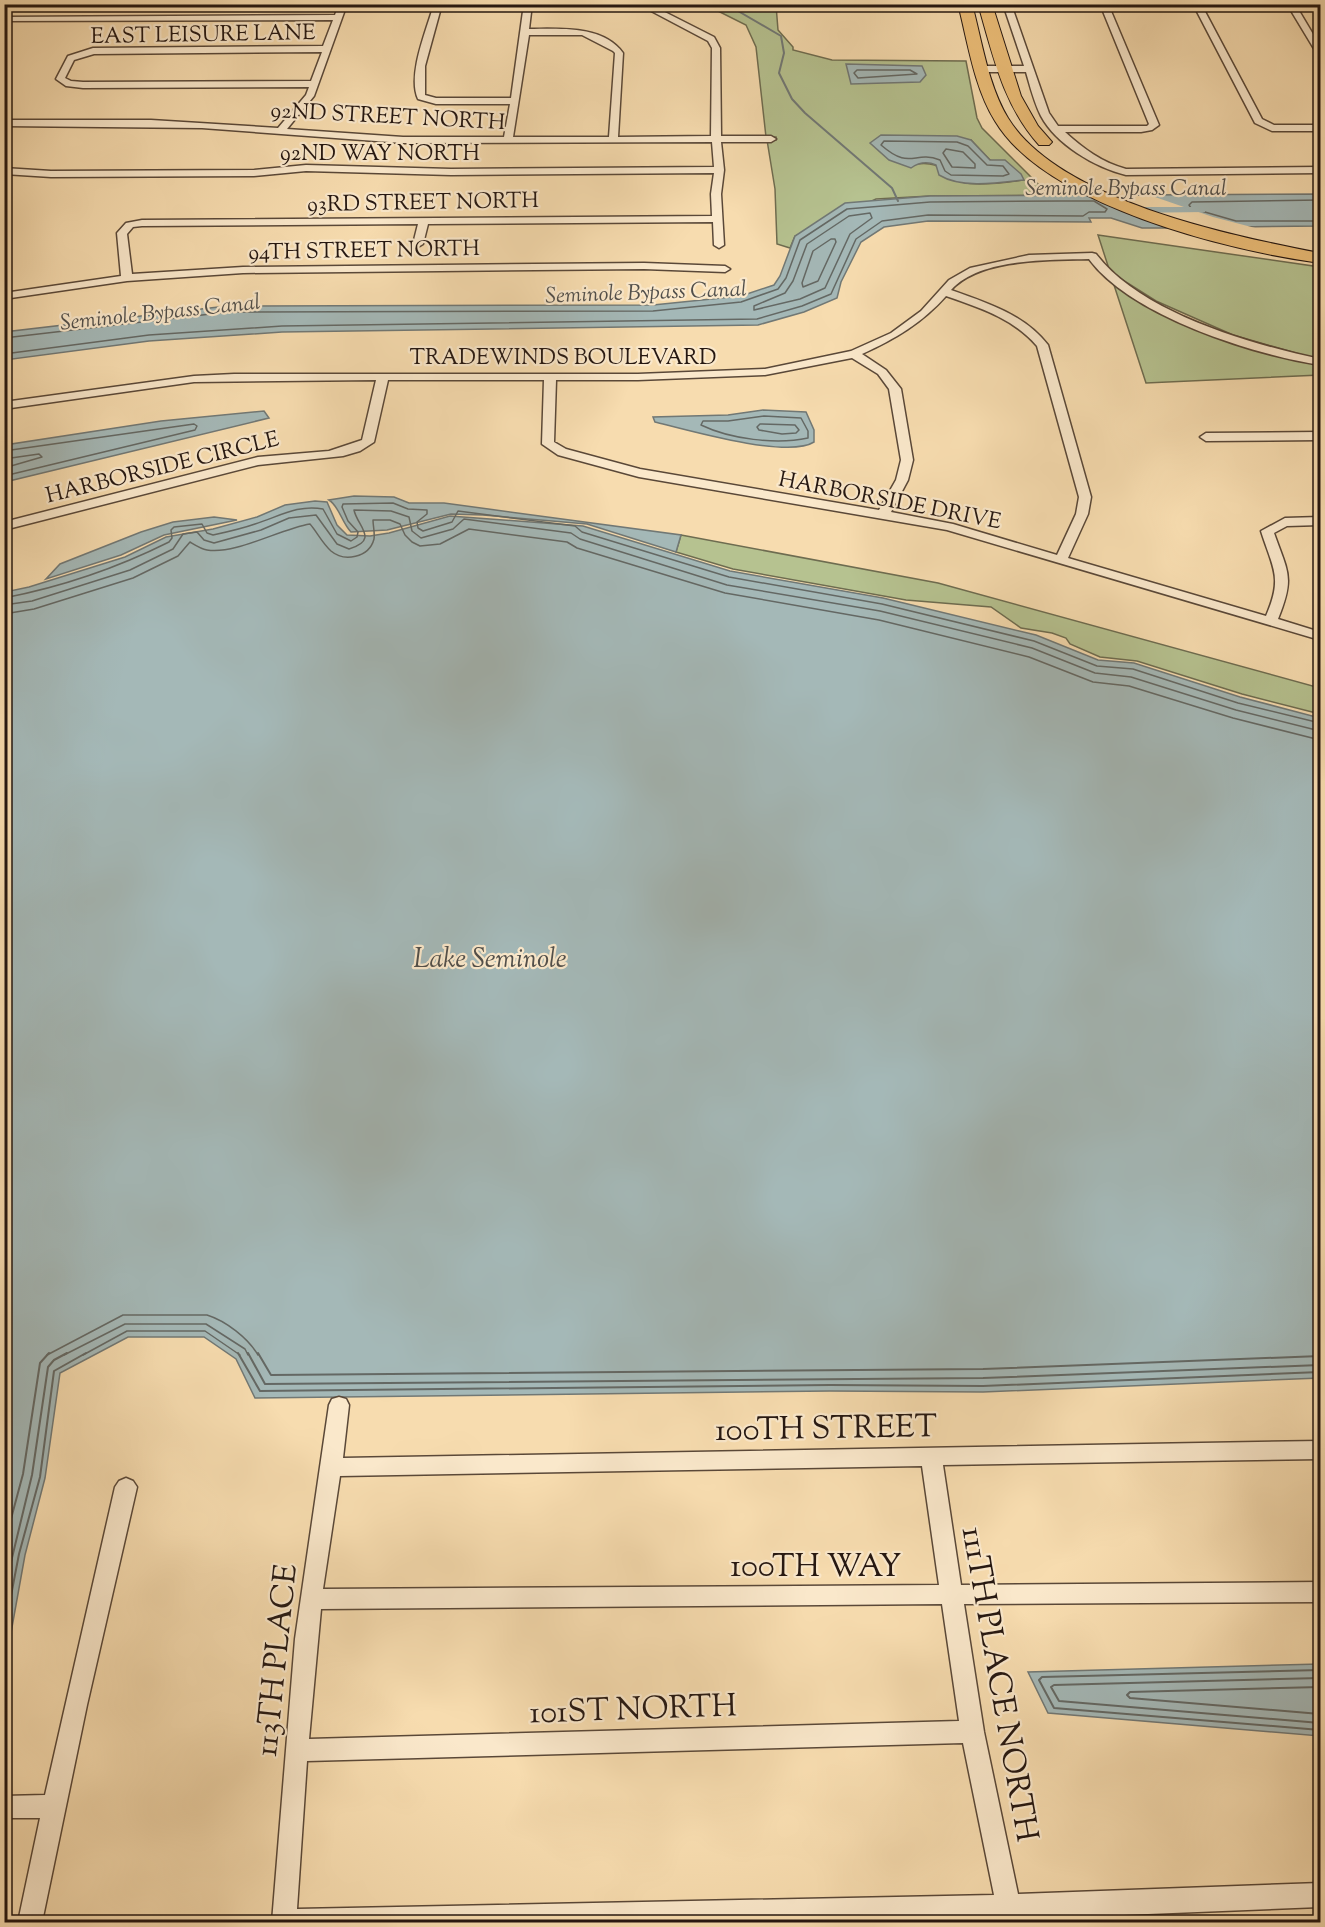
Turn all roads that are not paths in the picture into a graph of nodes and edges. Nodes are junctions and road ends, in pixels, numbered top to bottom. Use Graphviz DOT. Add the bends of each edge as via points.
graph roads {
  1 [pos="343,4"];
  2 [pos="438,4"];
  3 [pos="528,4"];
  4 [pos="642,4"];
  5 [pos="965,4"];
  6 [pos="985,4"];
  7 [pos="1007,4"];
  8 [pos="1104,4"];
  9 [pos="1197,4"];
  10 [pos="1291,4"];
  11 [pos="338,17"];
  12 [pos="4,19"];
  13 [pos="524,32"];
  14 [pos="327,49"];
  15 [pos="1320,52"];
  16 [pos="984,69"];
  17 [pos="1006,69"];
  18 [pos="1029,69"];
  19 [pos="314,84"];
  20 [pos="515,101"];
  21 [pos="4,123"];
  22 [pos="1320,128"];
  23 [pos="1054,129"];
  24 [pos="280,131"];
  25 [pos="716,139"];
  26 [pos="771,139"];
  27 [pos="613,140"];
  28 [pos="508,141"];
  29 [pos="719,170"];
  30 [pos="1320,170"];
  31 [pos="4,171"];
  32 [pos="717,219"];
  33 [pos="424,221"];
  34 [pos="418,244"];
  35 [pos="719,245"];
  36 [pos="1320,247"];
  37 [pos="1320,258"];
  38 [pos="725,269"];
  39 [pos="127,278"];
  40 [pos="943,291"];
  41 [pos="4,296"];
  42 [pos="854,354"];
  43 [pos="1320,362"];
  44 [pos="383,376"];
  45 [pos="550,377"];
  46 [pos="4,406"];
  47 [pos="1320,436"];
  48 [pos="1206,437"];
  49 [pos="883,514"];
  50 [pos="1320,521"];
  51 [pos="4,526"];
  52 [pos="1061,559"];
  53 [pos="1271,621"];
  54 [pos="1320,636"];
  55 [pos="339,1405"];
  56 [pos="1320,1450"];
  57 [pos="931,1456"];
  58 [pos="332,1467"];
  59 [pos="126,1487"];
  60 [pos="1320,1592"];
  61 [pos="952,1595"];
  62 [pos="312,1599"];
  63 [pos="972,1732"];
  64 [pos="296,1750"];
  65 [pos="55,1806"];
  66 [pos="4,1807"];
  67 [pos="1320,1895"];
  68 [pos="1011,1915"];
  69 [pos="284,1922"];
  70 [pos="30,1923"];
  1 -- 11 [label="street"];
  2 -- 20 [label="street" via="419,75 417,91 421,97 436,102"];
  3 -- 13 [label="street"];
  4 -- 25 [label="street" via="711,39 716,48"];
  5 -- 16 [label="main road"];
  6 -- 17 [label="main road"];
  7 -- 18 [label="street"];
  8 -- 23 [label="street" via="1154,124 1141,129"];
  9 -- 22 [label="street" via="1258,121 1272,128"];
  10 -- 15 [label="street"];
  11 -- 12 [label="street" via="108,15"];
  11 -- 14 [label="street"];
  13 -- 20 [label="street"];
  13 -- 27 [label="street" via="584,32 616,49 619,53"];
  14 -- 19 [label="street"];
  14 -- 19 [label="street, EAST LEISURE LANE" via="80,53 71,58 60,79 69,84"];
  16 -- 17 [label="street"];
  16 -- 37 [label="main road" via="1002,121 1023,145 1068,179 1164,219 1226,238"];
  17 -- 18 [label="street"];
  17 -- 36 [label="main road" via="1014,98 1029,127 1049,147 1099,179 1197,219"];
  18 -- 23 [label="street" via="1044,113"];
  19 -- 24 [label="street" via="303,105"];
  20 -- 28 [label="street"];
  21 -- 24 [label="street, 92ND STREET NORTH" via="151,123"];
  23 -- 30 [label="street" via="1086,155 1115,170"];
  24 -- 28 [label="street, 92ND STREET NORTH" via="403,140"];
  25 -- 26 [label="street, 92ND STREET NORTH"];
  25 -- 27 [label="street, 92ND STREET NORTH"];
  25 -- 29 [label="street"];
  27 -- 28 [label="street, 92ND STREET NORTH"];
  29 -- 31 [label="street, 92ND WAY NORTH" via="439,172 306,168 254,173 120,174"];
  29 -- 32 [label="street"];
  32 -- 33 [label="street, 93RD STREET NORTH"];
  32 -- 35 [label="street"];
  33 -- 34 [label="street"];
  33 -- 39 [label="street, 93RD STREET NORTH" via="130,225 122,233"];
  38 -- 39 [label="street, 94TH STREET NORTH" via="644,266 243,270"];
  39 -- 41 [label="street, 94TH STREET NORTH"];
  40 -- 42 [label="street, TRADEWINDS BOULEVARD" via="901,332"];
  40 -- 43 [label="street, TRADEWINDS BOULEVARD" via="964,274 996,264 1029,258 1092,256 1105,273 1151,303 1185,319 1229,337"];
  40 -- 52 [label="street" via="1004,314 1042,345 1085,497 1082,514"];
  42 -- 45 [label="street, TRADEWINDS BOULEVARD" via="747,374"];
  42 -- 49 [label="street" via="882,372 895,389 900,416 906,460 903,480"];
  44 -- 45 [label="street, TRADEWINDS BOULEVARD"];
  44 -- 46 [label="street, TRADEWINDS BOULEVARD" via="194,380"];
  44 -- 51 [label="street, HARBORSIDE CIRCLE" via="368,442 356,449 340,454 258,461"];
  45 -- 49 [label="street, HARBORSIDE DRIVE" via="548,444 562,452 639,473"];
  47 -- 48 [label="street"];
  49 -- 52 [label="street, HARBORSIDE DRIVE"];
  50 -- 53 [label="street" via="1285,522 1267,531 1283,578 1282,594"];
  52 -- 53 [label="street, HARBORSIDE DRIVE"];
  53 -- 54 [label="street, HARBORSIDE DRIVE"];
  55 -- 58 [label="street, 113TH PLACE"];
  56 -- 57 [label="street, 100TH STREET"];
  57 -- 58 [label="street, 100TH STREET"];
  57 -- 61 [label="street, 111TH PLACE NORTH"];
  58 -- 62 [label="street, 113TH PLACE"];
  59 -- 65 [label="street"];
  60 -- 61 [label="street, 100TH WAY"];
  61 -- 62 [label="street, 100TH WAY"];
  61 -- 63 [label="street, 111TH PLACE NORTH"];
  62 -- 64 [label="street, 113TH PLACE"];
  63 -- 64 [label="street, 101ST NORTH"];
  63 -- 68 [label="street, 111TH PLACE NORTH"];
  64 -- 69 [label="street, 113TH PLACE"];
  65 -- 66 [label="street"];
  65 -- 70 [label="street"];
  67 -- 68 [label="street"];
  68 -- 69 [label="street"];
}
